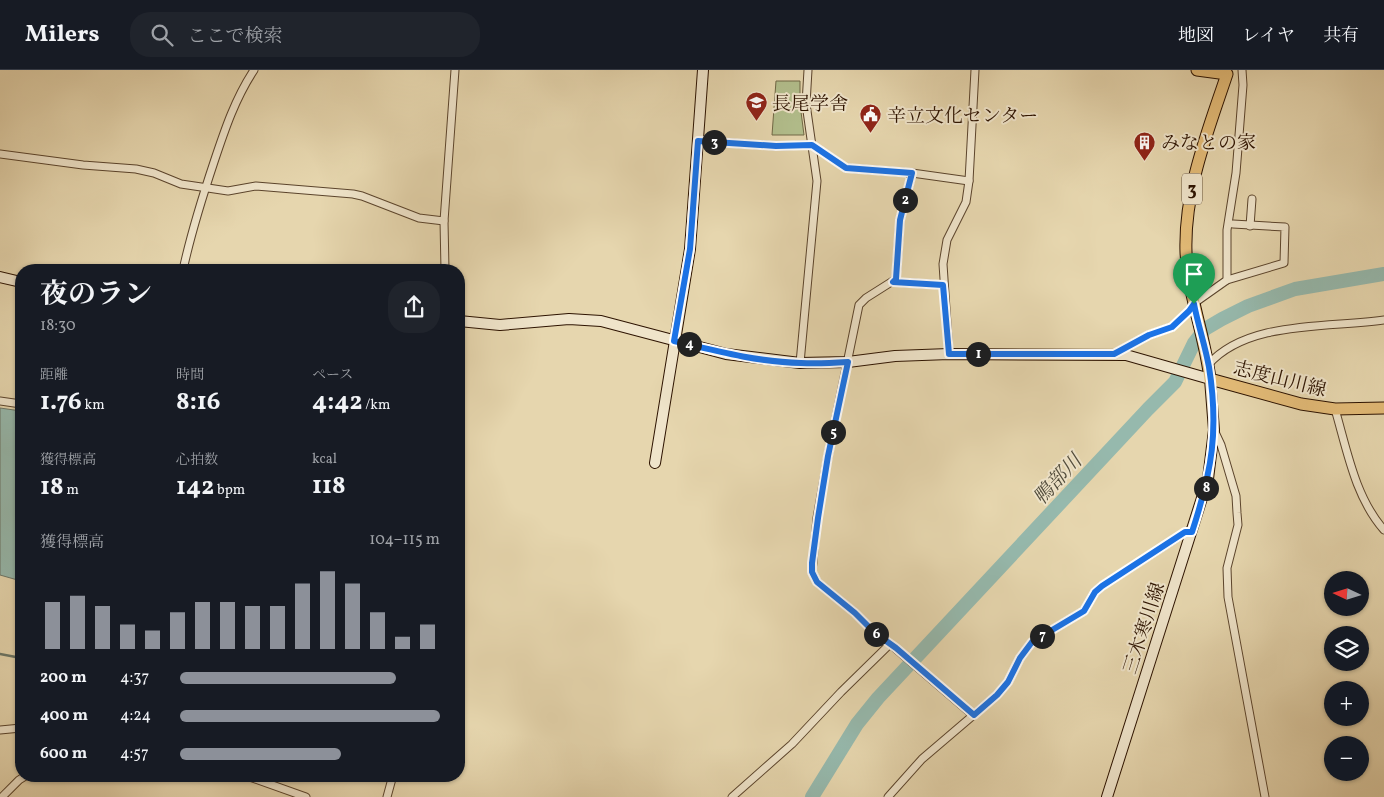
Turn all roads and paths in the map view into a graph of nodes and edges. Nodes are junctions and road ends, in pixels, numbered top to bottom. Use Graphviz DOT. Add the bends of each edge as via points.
graph roads {
  1 [pos="254,70"];
  2 [pos="455,70"];
  3 [pos="703,70"];
  4 [pos="808,70"];
  5 [pos="975,70"];
  6 [pos="1197,70"];
  7 [pos="1242,70"];
  8 [pos="1227,72"];
  9 [pos="698,141"];
  10 [pos="812,145"];
  11 [pos="0,154"];
  12 [pos="912,173"];
  13 [pos="969,181"];
  14 [pos="205,188"];
  15 [pos="1252,199"];
  16 [pos="444,221"];
  17 [pos="1233,224"];
  18 [pos="1250,226"];
  19 [pos="184,264"];
  20 [pos="445,264"];
  21 [pos="0,277"];
  22 [pos="1227,280"];
  23 [pos="15,281"];
  24 [pos="893,282"];
  25 [pos="943,285"];
  26 [pos="1194,306"];
  27 [pos="1384,320"];
  28 [pos="465,322"];
  29 [pos="674,341"];
  30 [pos="949,354"];
  31 [pos="1114,354"];
  32 [pos="848,362"];
  33 [pos="800,363"];
  34 [pos="1208,364"];
  35 [pos="1210,379"];
  36 [pos="0,401"];
  37 [pos="15,403"];
  38 [pos="1384,408"];
  39 [pos="1335,409"];
  40 [pos="1214,430"];
  41 [pos="655,463"];
  42 [pos="1384,530"];
  43 [pos="1192,532"];
  44 [pos="893,646"];
  45 [pos="974,715"];
  46 [pos="15,729"];
  47 [pos="0,730"];
  48 [pos="17,782"];
  49 [pos="264,782"];
  50 [pos="391,782"];
  51 [pos="2,797"];
  52 [pos="306,797"];
  53 [pos="387,797"];
  54 [pos="732,797"];
  55 [pos="888,797"];
  56 [pos="1107,797"];
  57 [pos="1265,797"];
  1 -- 14 [label="street" via="230,114"];
  2 -- 16 [label="street"];
  3 -- 9 [label="street"];
  4 -- 10 [label="street" via="806,104"];
  5 -- 13 [label="street"];
  6 -- 8 [label="main road, 志度山川線 / 3"];
  7 -- 22 [label="street" via="1236,173 1227,230"];
  8 -- 26 [label="main road, 志度山川線 / 3" via="1206,135 1189,205 1186,252"];
  9 -- 10 [label="street"];
  9 -- 29 [label="street" via="690,249"];
  10 -- 12 [label="street" via="846,168"];
  10 -- 33 [label="street" via="817,181"];
  11 -- 14 [label="street" via="136,168 181,184"];
  12 -- 13 [label="street"];
  12 -- 24 [label="street" via="900,220 896,279"];
  13 -- 25 [label="street" via="966,202 947,240"];
  14 -- 16 [label="street" via="228,191 256,186 353,194 419,218"];
  14 -- 19 [label="street"];
  15 -- 18 [label="street"];
  16 -- 20 [label="street"];
  17 -- 18 [label="street"];
  18 -- 22 [label="street" via="1285,228 1284,263"];
  21 -- 23 [label="street"];
  22 -- 26 [label="street"];
  24 -- 25 [label="street"];
  24 -- 32 [label="street" via="859,305"];
  25 -- 30 [label="street"];
  26 -- 31 [label="street" via="1172,327"];
  26 -- 34 [label="main road, 志度山川線 / 3"];
  27 -- 34 [label="street" via="1268,332 1243,339"];
  28 -- 29 [label="street" via="500,325 569,319 601,321"];
  29 -- 33 [label="street" via="726,354"];
  29 -- 41 [label="street"];
  30 -- 31 [label="street"];
  30 -- 32 [label="street"];
  31 -- 35 [label="street"];
  32 -- 33 [label="street"];
  32 -- 44 [label="street" via="828,456 812,572 817,582"];
  34 -- 35 [label="main road, 志度山川線 / 3"];
  35 -- 39 [label="main road, 志度山川線" via="1301,404"];
  35 -- 40 [label="street, 三木寒川線"];
  36 -- 37 [label="street"];
  38 -- 39 [label="main road, 志度山川線"];
  39 -- 42 [label="street" via="1366,505"];
  40 -- 43 [label="street, 三木寒川線" via="1208,479"];
  40 -- 57 [label="street" via="1236,496 1238,525 1227,568 1228,597"];
  43 -- 45 [label="street" via="1185,532 1102,586 1084,611 1032,642 1008,682"];
  43 -- 56 [label="street, 三木寒川線"];
  44 -- 45 [label="street"];
  44 -- 54 [label="street" via="840,692 792,744"];
  45 -- 55 [label="street" via="922,759"];
  46 -- 47 [label="street"];
  48 -- 51 [label="street"];
  49 -- 52 [label="street"];
  50 -- 53 [label="street"];
}
